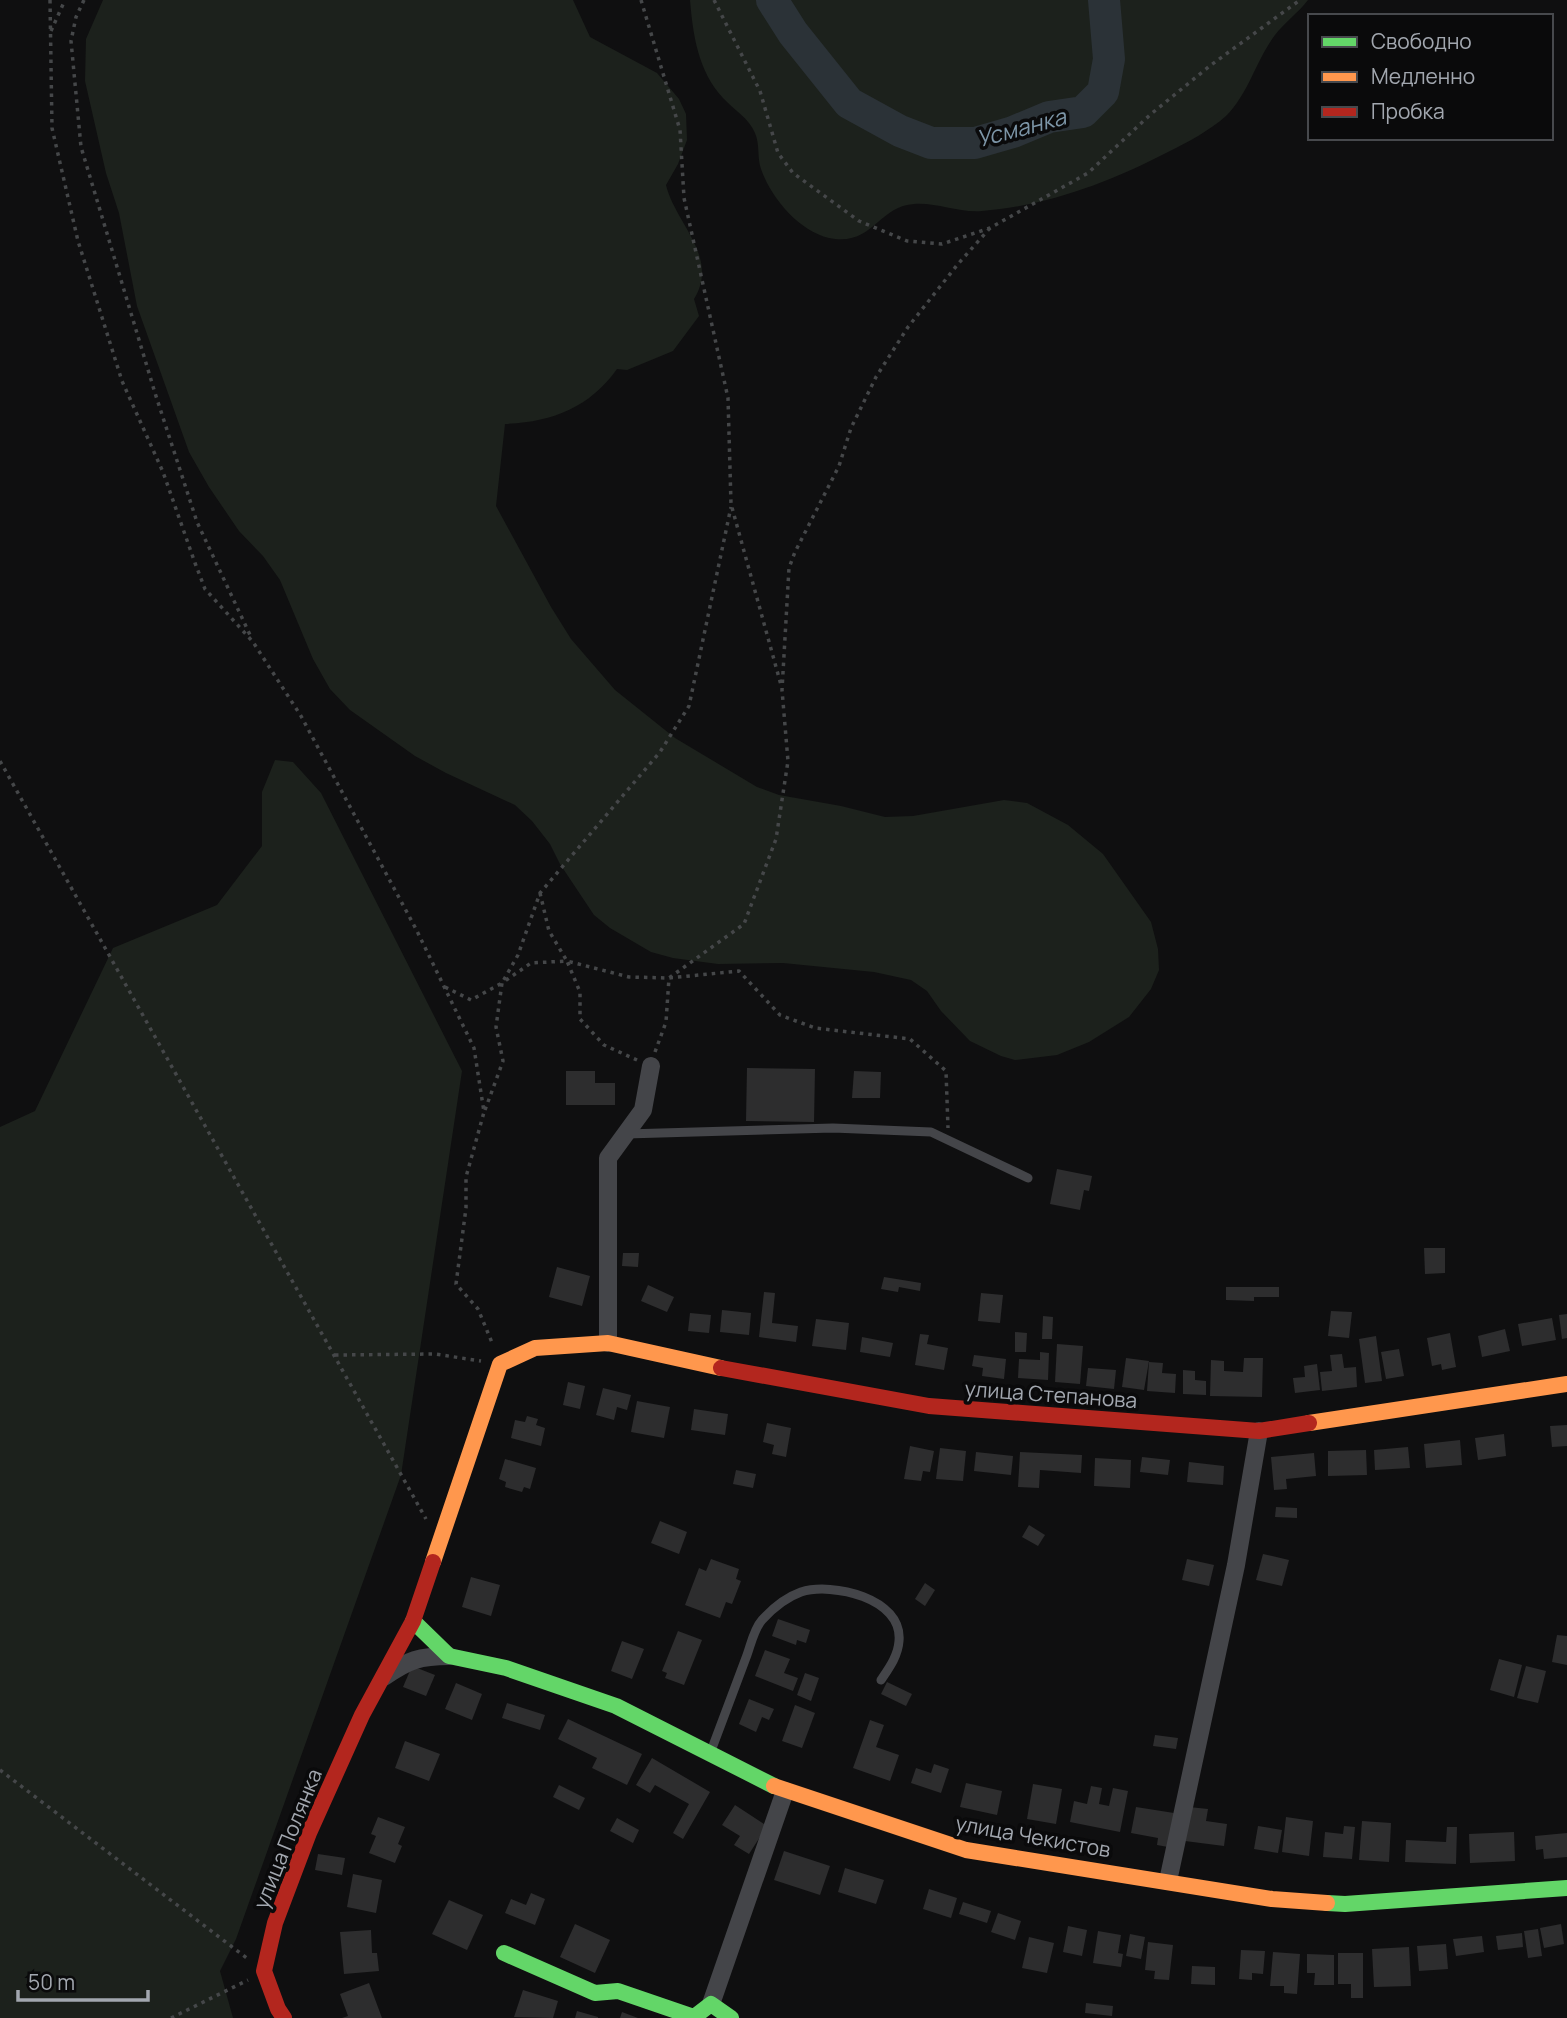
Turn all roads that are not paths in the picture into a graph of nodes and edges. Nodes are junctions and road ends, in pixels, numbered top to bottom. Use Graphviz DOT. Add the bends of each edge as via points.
graph roads {
  1 [pos="650,1066"];
  2 [pos="625,1134"];
  3 [pos="1028,1178"];
  4 [pos="608,1343"];
  5 [pos="500,1363"];
  6 [pos="1567,1384"];
  7 [pos="1259,1431"];
  8 [pos="414,1621"];
  9 [pos="449,1656"];
  10 [pos="382,1679"];
  11 [pos="881,1679"];
  12 [pos="710,1752"];
  13 [pos="785,1791"];
  14 [pos="1168,1881"];
  15 [pos="1567,1888"];
  16 [pos="505,1953"];
  17 [pos="711,2004"];
  18 [pos="284,2018"];
  19 [pos="731,2018"];
  1 -- 2 [label="street" via="643,1110"];
  2 -- 3 [label="lane" via="833,1128 932,1132"];
  2 -- 4 [label="street" via="608,1158"];
  4 -- 5 [label="street, улица Степанова" via="535,1348"];
  4 -- 7 [label="street, улица Степанова" via="929,1406"];
  5 -- 8 [label="street, улица Полянка"];
  6 -- 7 [label="street, улица Степанова"];
  7 -- 14 [label="street" via="1236,1564"];
  8 -- 9 [label="street"];
  8 -- 10 [label="street, улица Полянка"];
  9 -- 10 [label="street" via="422,1656"];
  9 -- 12 [label="street, улица Чекистов" via="506,1668 616,1706"];
  10 -- 18 [label="street, улица Полянка" via="309,1833 275,1923 264,1971"];
  11 -- 12 [label="lane" via="900,1638 894,1620 880,1604 831,1590 802,1592 779,1604 760,1622"];
  12 -- 13 [label="street, улица Чекистов"];
  13 -- 14 [label="street, улица Чекистов" via="966,1850"];
  13 -- 17 [label="street"];
  14 -- 15 [label="street, улица Чекистов" via="1272,1899 1345,1904"];
  16 -- 17 [label="street" via="594,1993 618,1991 694,2017"];
  17 -- 19 [label="street"];
}
